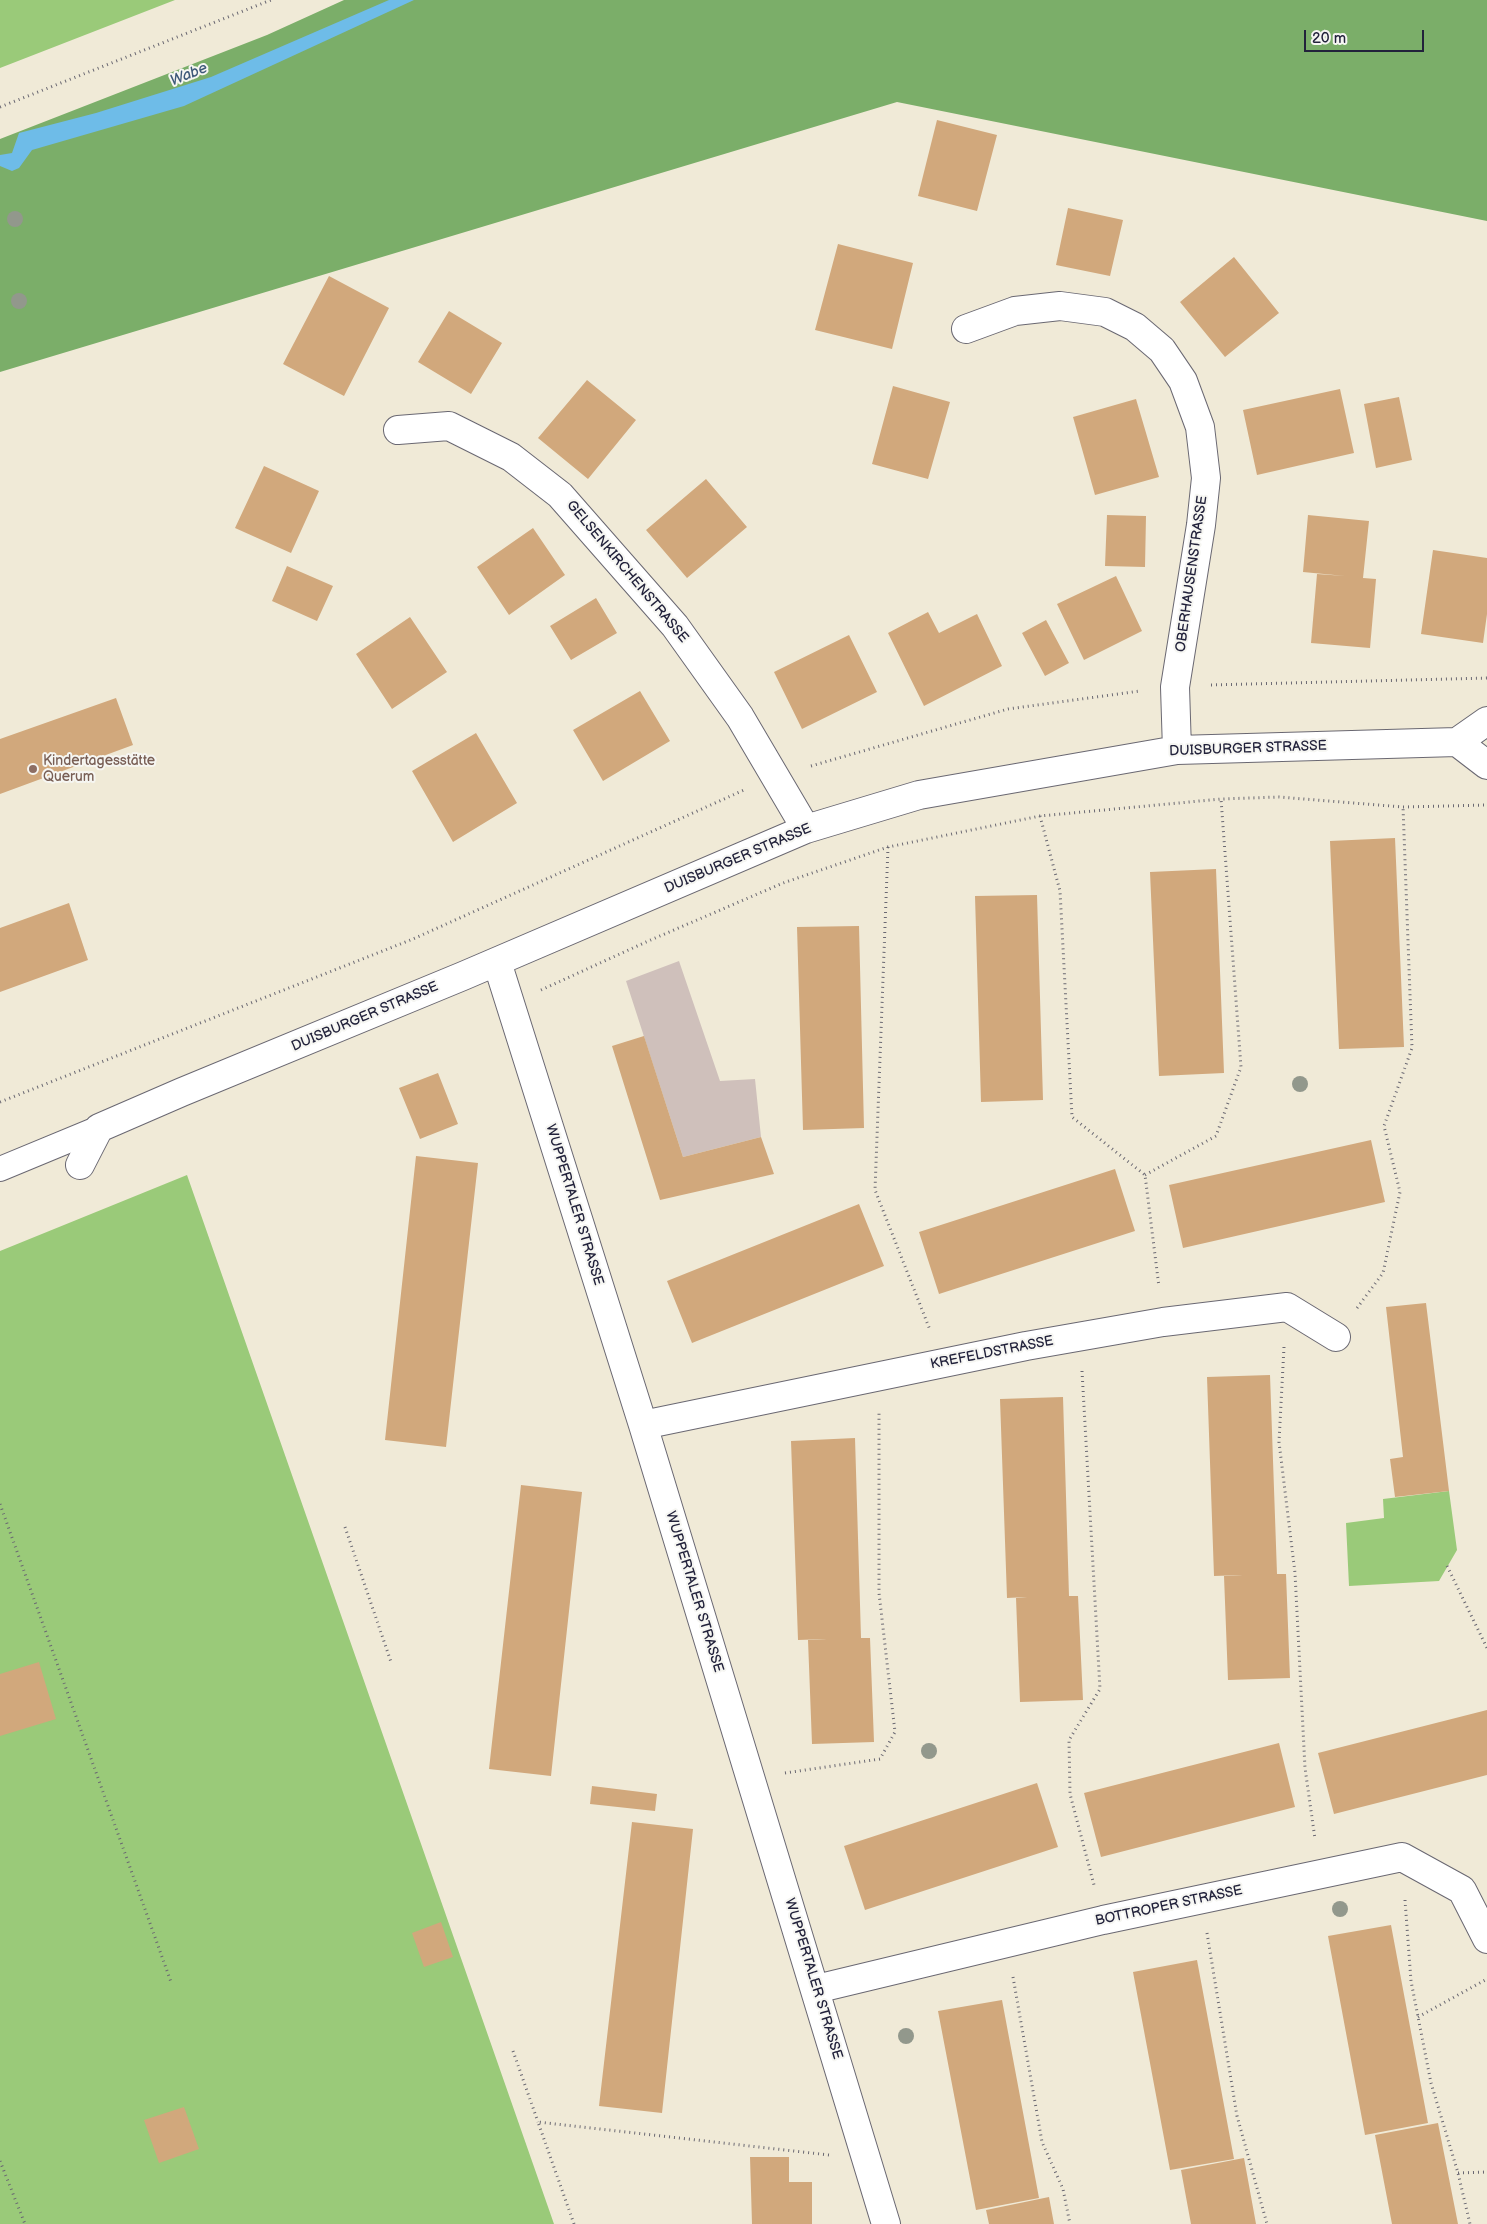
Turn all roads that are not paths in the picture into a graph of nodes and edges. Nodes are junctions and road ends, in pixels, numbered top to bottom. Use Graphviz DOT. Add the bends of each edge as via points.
graph roads {
  1 [pos="966,329"];
  2 [pos="398,430"];
  3 [pos="1487,721"];
  4 [pos="1457,742"];
  5 [pos="1177,750"];
  6 [pos="1487,765"];
  7 [pos="806,829"];
  8 [pos="497,962"];
  9 [pos="99,1128"];
  10 [pos="80,1165"];
  11 [pos="0,1169"];
  12 [pos="1336,1337"];
  13 [pos="643,1425"];
  14 [pos="1487,1940"];
  15 [pos="816,1989"];
  16 [pos="886,2224"];
  1 -- 5 [label="street, OBERHAUSENSTRASSE" via="1015,311 1060,306 1105,312 1136,327 1162,350 1183,381 1200,427 1206,478 1202,525 1175,687"];
  2 -- 7 [label="street, GELSENKIRCHENSTRASSE" via="449,426 511,457 560,495 675,626 740,717"];
  3 -- 4 [label="street"];
  4 -- 5 [label="street, DUISBURGER STRASSE"];
  4 -- 6 [label="street"];
  5 -- 7 [label="street, DUISBURGER STRASSE" via="919,795"];
  7 -- 8 [label="street, DUISBURGER STRASSE"];
  8 -- 9 [label="street, DUISBURGER STRASSE"];
  8 -- 13 [label="street, WUPPERTALER STRASSE"];
  9 -- 10 [label="street"];
  9 -- 11 [label="lane"];
  12 -- 13 [label="street, KREFELDSTRASSE" via="1286,1307 1163,1322"];
  13 -- 15 [label="street, WUPPERTALER STRASSE"];
  14 -- 15 [label="street, BOTTROPER STRASSE" via="1462,1890 1402,1858 1103,1920"];
  15 -- 16 [label="street, WUPPERTALER STRASSE"];
}
